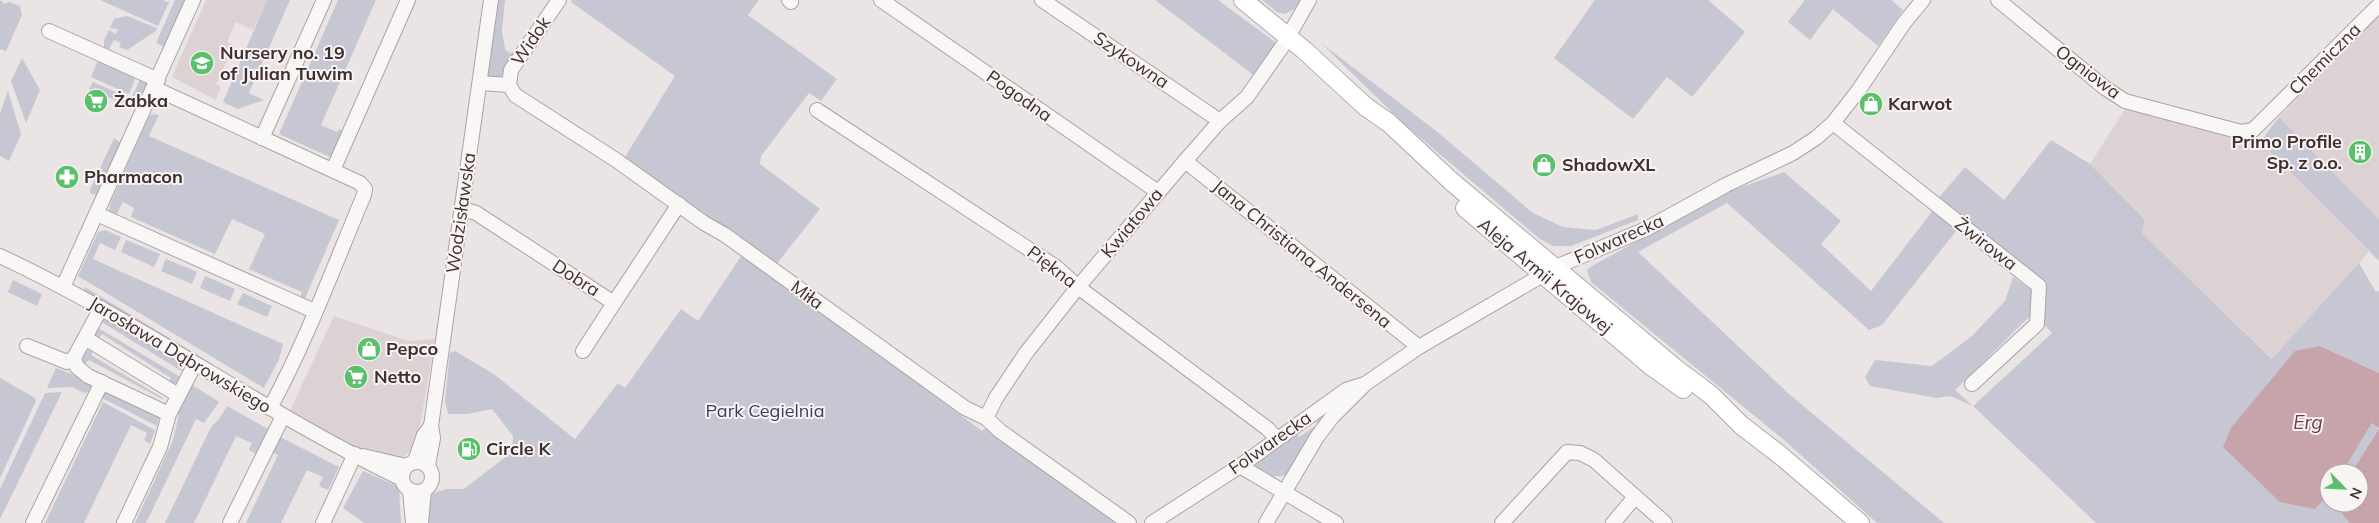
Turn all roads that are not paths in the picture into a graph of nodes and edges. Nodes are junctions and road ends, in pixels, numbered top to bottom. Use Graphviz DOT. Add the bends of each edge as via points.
graph roads {
  1 [pos="193,0"];
  2 [pos="324,0"];
  3 [pos="408,0"];
  4 [pos="491,0"];
  5 [pos="559,0"];
  6 [pos="880,0"];
  7 [pos="1042,0"];
  8 [pos="1243,0"];
  9 [pos="1309,0"];
  10 [pos="1923,0"];
  11 [pos="1998,0"];
  12 [pos="2379,5"];
  13 [pos="49,31"];
  14 [pos="1287,36"];
  15 [pos="480,82"];
  16 [pos="156,84"];
  17 [pos="509,84"];
  18 [pos="817,110"];
  19 [pos="2272,112"];
  20 [pos="1220,121"];
  21 [pos="1833,123"];
  22 [pos="262,138"];
  23 [pos="1184,161"];
  24 [pos="333,170"];
  25 [pos="1158,192"];
  26 [pos="679,204"];
  27 [pos="462,209"];
  28 [pos="97,214"];
  29 [pos="0,256"];
  30 [pos="1550,271"];
  31 [pos="63,287"];
  32 [pos="1078,287"];
  33 [pos="614,303"];
  34 [pos="101,308"];
  35 [pos="314,311"];
  36 [pos="85,338"];
  37 [pos="27,346"];
  38 [pos="1418,347"];
  39 [pos="583,351"];
  40 [pos="74,358"];
  41 [pos="195,364"];
  42 [pos="102,382"];
  43 [pos="1365,384"];
  44 [pos="1972,384"];
  45 [pos="178,396"];
  46 [pos="1332,400"];
  47 [pos="270,408"];
  48 [pos="169,414"];
  49 [pos="283,416"];
  50 [pos="986,418"];
  51 [pos="1332,418"];
  52 [pos="1277,439"];
  53 [pos="358,455"];
  54 [pos="1240,466"];
  55 [pos="413,468"];
  56 [pos="417,491"];
  57 [pos="1285,492"];
  58 [pos="1635,497"];
  59 [pos="34,523"];
  60 [pos="124,523"];
  61 [pos="230,523"];
  62 [pos="323,523"];
  63 [pos="413,523"];
  64 [pos="420,523"];
  65 [pos="1129,523"];
  66 [pos="1152,523"];
  67 [pos="1266,523"];
  68 [pos="1336,523"];
  69 [pos="1502,523"];
  70 [pos="1613,523"];
  71 [pos="1665,523"];
  72 [pos="1860,523"];
  1 -- 16 [label="street"];
  2 -- 22 [label="street"];
  3 -- 24 [label="street"];
  4 -- 15 [label="street, Wodzisławska"];
  5 -- 17 [label="street, Widok" via="511,70"];
  6 -- 25 [label="street, Pogodna"];
  7 -- 20 [label="street, Szykowna"];
  8 -- 14 [label="main road, Aleja Armii Krajowej"];
  9 -- 14 [label="street, Kwiatowa"];
  10 -- 21 [label="street, Folwarecka"];
  11 -- 19 [label="street, Ogniowa" via="2125,101 2241,132 2253,130"];
  12 -- 19 [label="street, Chemiczna"];
  13 -- 16 [label="street"];
  14 -- 20 [label="street, Kwiatowa" via="1247,97"];
  14 -- 30 [label="main road, Aleja Armii Krajowej" via="1366,107 1414,162"];
  15 -- 17 [label="street"];
  15 -- 27 [label="street, Wodzisławska"];
  16 -- 22 [label="street"];
  16 -- 28 [label="street"];
  17 -- 26 [label="street, Miła" via="516,95"];
  18 -- 32 [label="street, Piękna" via="1056,267"];
  20 -- 23 [label="street, Kwiatowa"];
  21 -- 30 [label="street, Folwarecka" via="1793,153 1662,221"];
  21 -- 44 [label="street, Żwirowa" via="2039,286 2037,324"];
  22 -- 24 [label="street"];
  23 -- 25 [label="street, Kwiatowa"];
  23 -- 38 [label="street, Jana Christiana Andersena"];
  24 -- 35 [label="street" via="365,188"];
  25 -- 32 [label="street, Kwiatowa"];
  26 -- 33 [label="street, Dobra"];
  26 -- 50 [label="street, Miła" via="965,408"];
  27 -- 33 [label="street, Dobra" via="476,213"];
  27 -- 55 [label="street, Wodzisławska" via="430,426 433,438"];
  28 -- 31 [label="street"];
  28 -- 35 [label="street"];
  29 -- 31 [label="street, Jarosława Dąbrowskiego"];
  30 -- 38 [label="street, Folwarecka"];
  30 -- 72 [label="main road, Aleja Armii Krajowej" via="1711,395 1741,425"];
  31 -- 34 [label="street, Jarosława Dąbrowskiego"];
  32 -- 50 [label="street, Kwiatowa" via="1026,352"];
  32 -- 52 [label="street, Piękna"];
  33 -- 39 [label="street"];
  34 -- 36 [label="street"];
  34 -- 41 [label="street, Jarosława Dąbrowskiego"];
  35 -- 47 [label="street"];
  36 -- 40 [label="street"];
  36 -- 45 [label="street"];
  37 -- 40 [label="street" via="66,362"];
  38 -- 43 [label="street, Folwarecka"];
  40 -- 42 [label="street" via="77,367"];
  41 -- 45 [label="street"];
  41 -- 47 [label="street, Jarosława Dąbrowskiego"];
  42 -- 48 [label="street"];
  42 -- 59 [label="street"];
  43 -- 46 [label="street, Folwarecka" via="1346,390"];
  43 -- 51 [label="street"];
  45 -- 48 [label="street"];
  46 -- 51 [label="street"];
  46 -- 52 [label="street, Folwarecka"];
  47 -- 49 [label="street, Jarosława Dąbrowskiego"];
  48 -- 60 [label="street" via="160,447"];
  49 -- 53 [label="street, Jarosława Dąbrowskiego"];
  49 -- 61 [label="street"];
  50 -- 65 [label="street, Miła"];
  51 -- 57 [label="street"];
  52 -- 54 [label="street, Folwarecka"];
  53 -- 55 [label="street, Jarosława Dąbrowskiego" via="376,468"];
  53 -- 62 [label="street"];
  54 -- 57 [label="street"];
  54 -- 66 [label="street, Folwarecka"];
  55 -- 56 [label="street" via="404,486"];
  55 -- 56 [label="street, Wodzisławska" via="433,478 430,486"];
  56 -- 63 [label="street"];
  56 -- 64 [label="street"];
  57 -- 67 [label="street"];
  57 -- 68 [label="street"];
  58 -- 69 [label="street" via="1594,460 1580,452 1567,452"];
  58 -- 70 [label="street"];
  58 -- 71 [label="street"];
}
